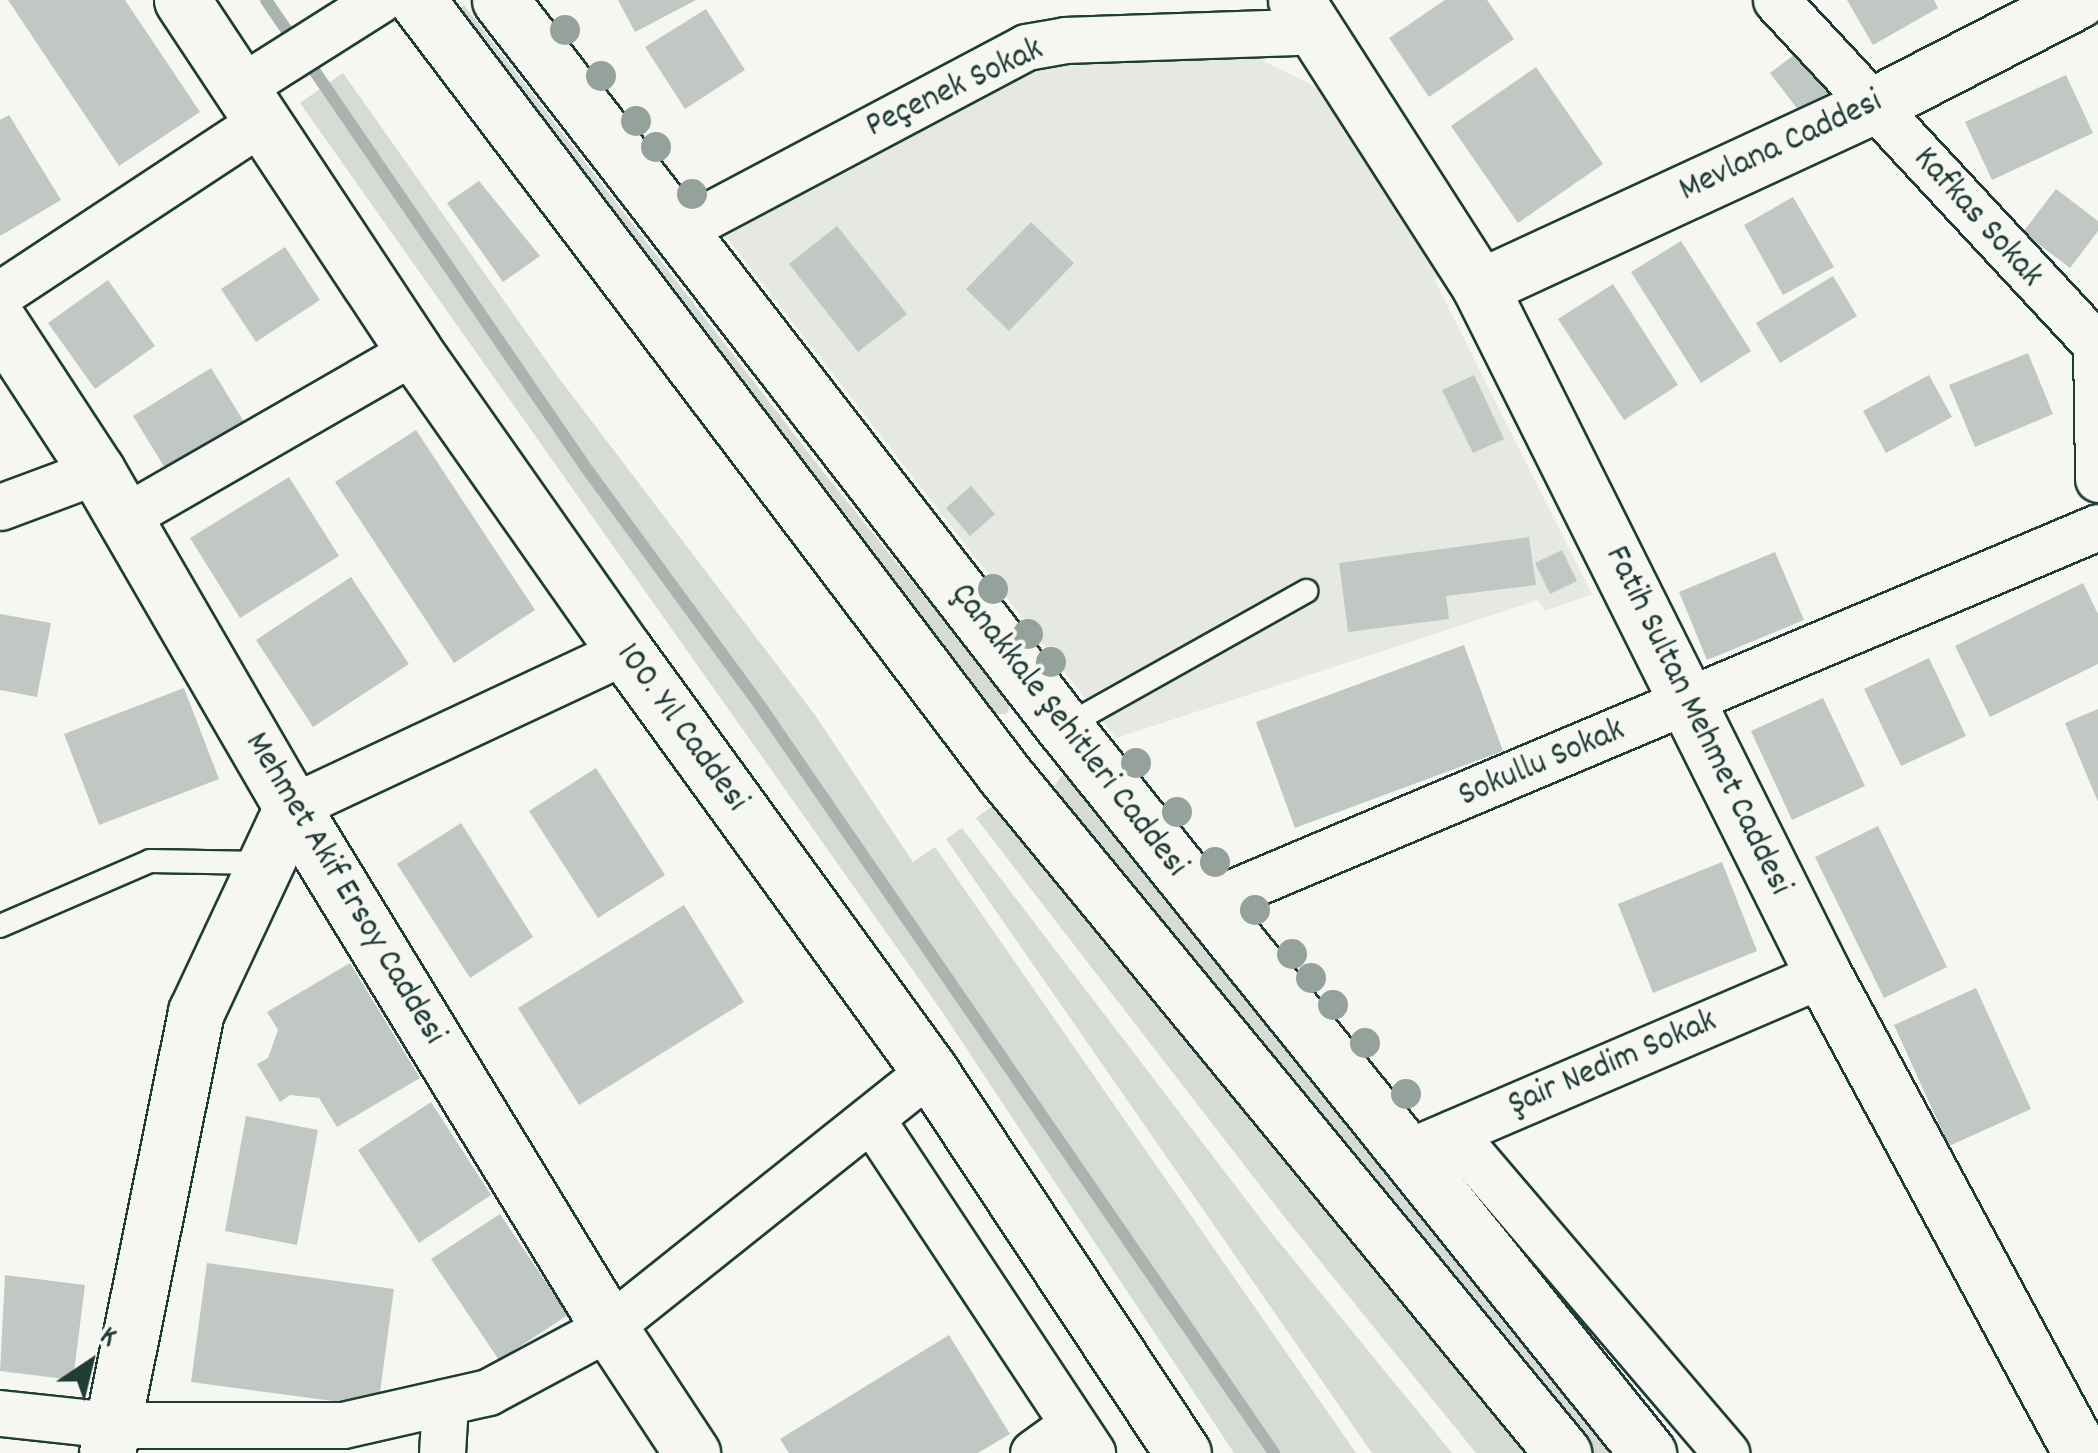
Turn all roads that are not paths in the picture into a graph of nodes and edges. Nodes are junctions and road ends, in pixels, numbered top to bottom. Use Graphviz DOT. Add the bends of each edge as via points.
graph roads {
  1 [pos="182,0"];
  2 [pos="379,0"];
  3 [pos="416,0"];
  4 [pos="500,0"];
  5 [pos="1776,0"];
  6 [pos="2078,0"];
  7 [pos="1307,15"];
  8 [pos="260,91"];
  9 [pos="1874,104"];
  10 [pos="677,232"];
  11 [pos="1480,287"];
  12 [pos="0,294"];
  13 [pos="0,322"];
  14 [pos="2097,348"];
  15 [pos="414,351"];
  16 [pos="97,471"];
  17 [pos="2098,479"];
  18 [pos="0,507"];
  19 [pos="125,517"];
  20 [pos="2098,528"];
  21 [pos="1306,591"];
  22 [pos="625,651"];
  23 [pos="1689,703"];
  24 [pos="1064,727"];
  25 [pos="1004,774"];
  26 [pos="292,807"];
  27 [pos="266,864"];
  28 [pos="1204,904"];
  29 [pos="0,926"];
  30 [pos="1822,974"];
  31 [pos="930,1071"];
  32 [pos="872,1120"];
  33 [pos="1452,1133"];
  34 [pos="1403,1154"];
  35 [pos="609,1327"];
  36 [pos="445,1402"];
  37 [pos="0,1413"];
  38 [pos="1083,1438"];
  39 [pos="110,1439"];
  40 [pos="442,1453"];
  41 [pos="692,1453"];
  42 [pos="1033,1453"];
  43 [pos="1183,1453"];
  44 [pos="1563,1453"];
  45 [pos="1648,1453"];
  46 [pos="1726,1453"];
  47 [pos="2081,1453"];
  1 -- 8 [label="street, 100. Yıl Caddesi"];
  2 -- 8 [label="street"];
  3 -- 25 [label="street, Çanakkale Şehitleri Caddesi"];
  4 -- 10 [label="street, Çanakkale Şehitleri Caddesi"];
  5 -- 9 [label="street, Kafkas Sokak"];
  6 -- 9 [label="street, Mevlana Caddesi"];
  7 -- 10 [label="street, Peçenek Sokak" via="1026,47"];
  7 -- 11 [label="street, Fatih Sultan Mehmet Caddesi"];
  8 -- 12 [label="street"];
  8 -- 15 [label="street, 100. Yıl Caddesi"];
  9 -- 11 [label="street, Mevlana Caddesi"];
  9 -- 14 [label="street, Kafkas Sokak"];
  10 -- 24 [label="street, Çanakkale Şehitleri Caddesi"];
  11 -- 23 [label="street, Fatih Sultan Mehmet Caddesi"];
  13 -- 16 [label="street, Mehmet Akif Ersoy Caddesi"];
  14 -- 17 [label="street"];
  15 -- 19 [label="street"];
  15 -- 22 [label="street, 100. Yıl Caddesi"];
  16 -- 18 [label="street"];
  16 -- 19 [label="street, Mehmet Akif Ersoy Caddesi"];
  19 -- 26 [label="street, Mehmet Akif Ersoy Caddesi"];
  20 -- 23 [label="street, Sokullu Sokak"];
  21 -- 24 [label="lane"];
  22 -- 26 [label="street"];
  22 -- 31 [label="street, 100. Yıl Caddesi"];
  23 -- 28 [label="street, Sokullu Sokak"];
  23 -- 30 [label="street, Fatih Sultan Mehmet Caddesi"];
  24 -- 25 [label="street"];
  24 -- 28 [label="street, Çanakkale Şehitleri Caddesi"];
  25 -- 44 [label="street, Çanakkale Şehitleri Caddesi"];
  26 -- 27 [label="street"];
  26 -- 35 [label="street, Mehmet Akif Ersoy Caddesi"];
  27 -- 29 [label="lane" via="150,862"];
  27 -- 39 [label="street" via="196,1012"];
  28 -- 34 [label="street, Çanakkale Şehitleri Caddesi"];
  30 -- 33 [label="street, Şair Nedim Sokak"];
  30 -- 47 [label="street, Fatih Sultan Mehmet Caddesi"];
  31 -- 32 [label="street"];
  31 -- 43 [label="street, 100. Yıl Caddesi"];
  32 -- 35 [label="street"];
  32 -- 38 [label="street"];
  33 -- 34 [label="street, Şair Nedim Sokak"];
  33 -- 46 [label="street"];
  34 -- 45 [label="street, Çanakkale Şehitleri Caddesi"];
  35 -- 36 [label="street" via="488,1392"];
  35 -- 41 [label="street, Mehmet Akif Ersoy Caddesi"];
  36 -- 39 [label="street" via="343,1426"];
  36 -- 40 [label="street"];
  37 -- 39 [label="street"];
  38 -- 42 [label="street"];
}
